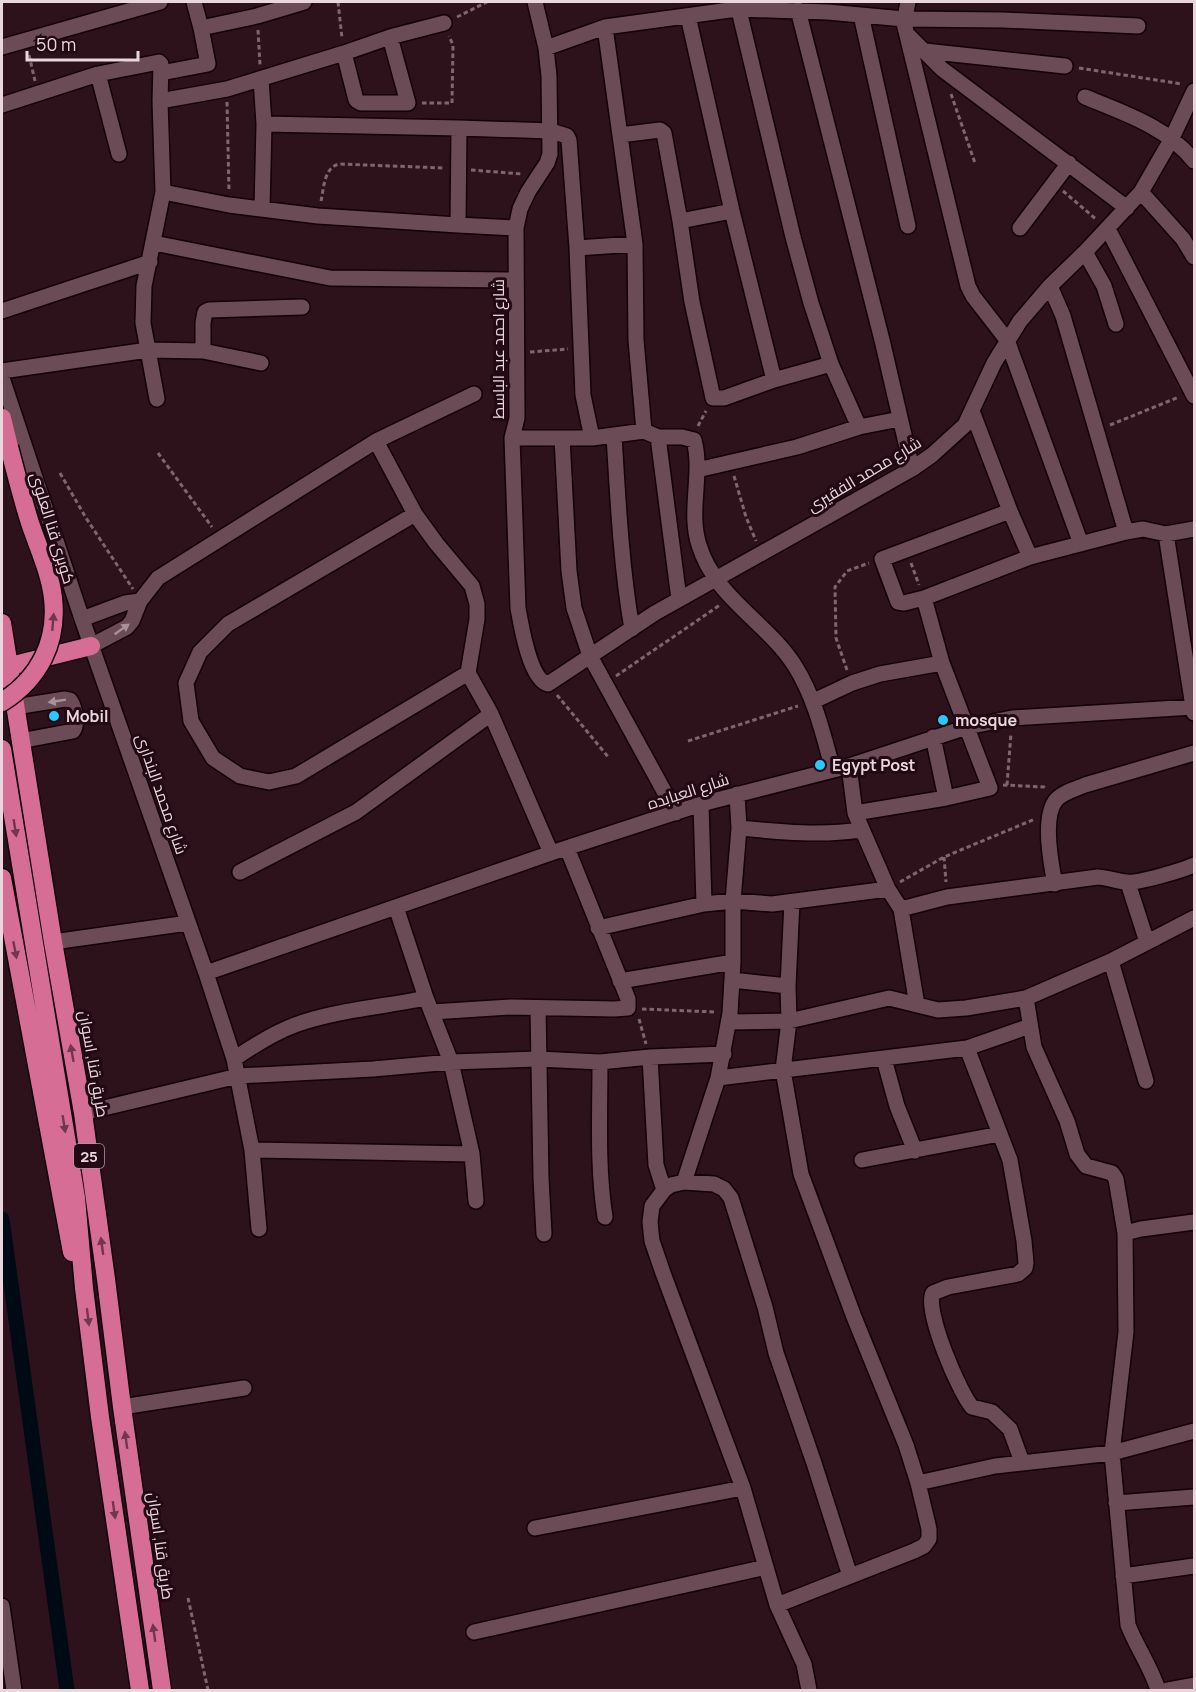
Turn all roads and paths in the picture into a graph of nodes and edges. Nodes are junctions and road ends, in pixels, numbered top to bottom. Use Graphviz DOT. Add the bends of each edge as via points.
graph roads {
  1 [pos="160,2"];
  2 [pos="194,2"];
  3 [pos="304,2"];
  4 [pos="338,2"];
  5 [pos="487,2"];
  6 [pos="535,2"];
  7 [pos="908,2"];
  8 [pos="737,5"];
  9 [pos="798,10"];
  10 [pos="861,15"];
  11 [pos="257,16"];
  12 [pos="688,16"];
  13 [pos="904,19"];
  14 [pos="444,23"];
  15 [pos="1138,26"];
  16 [pos="605,27"];
  17 [pos="201,28"];
  18 [pos="908,35"];
  19 [pos="390,37"];
  20 [pos="26,42"];
  21 [pos="2,47"];
  22 [pos="546,48"];
  23 [pos="925,51"];
  24 [pos="344,53"];
  25 [pos="1065,66"];
  26 [pos="942,69"];
  27 [pos="161,73"];
  28 [pos="98,74"];
  29 [pos="261,79"];
  30 [pos="1189,87"];
  31 [pos="227,89"];
  32 [pos="38,92"];
  33 [pos="1085,97"];
  34 [pos="160,102"];
  35 [pos="408,103"];
  36 [pos="2,105"];
  37 [pos="264,124"];
  38 [pos="459,128"];
  39 [pos="551,131"];
  40 [pos="620,135"];
  41 [pos="1171,140"];
  42 [pos="119,154"];
  43 [pos="1194,161"];
  44 [pos="975,164"];
  45 [pos="1069,164"];
  46 [pos="458,169"];
  47 [pos="538,176"];
  48 [pos="1054,183"];
  49 [pos="163,192"];
  50 [pos="1142,192"];
  51 [pos="229,205"];
  52 [pos="1127,208"];
  53 [pos="262,209"];
  54 [pos="732,211"];
  55 [pos="318,216"];
  56 [pos="680,221"];
  57 [pos="458,225"];
  58 [pos="908,226"];
  59 [pos="516,228"];
  60 [pos="1020,228"];
  61 [pos="1108,229"];
  62 [pos="1188,236"];
  63 [pos="154,243"];
  64 [pos="635,244"];
  65 [pos="577,248"];
  66 [pos="1085,252"];
  67 [pos="1194,257"];
  68 [pos="150,262"];
  69 [pos="516,280"];
  70 [pos="1050,286"];
  71 [pos="302,307"];
  72 [pos="2,311"];
  73 [pos="1116,324"];
  74 [pos="1007,340"];
  75 [pos="582,348"];
  76 [pos="148,350"];
  77 [pos="203,351"];
  78 [pos="517,353"];
  79 [pos="261,363"];
  80 [pos="831,364"];
  81 [pos="2,371"];
  82 [pos="2,378"];
  83 [pos="774,380"];
  84 [pos="1194,393"];
  85 [pos="474,394"];
  86 [pos="713,398"];
  87 [pos="157,399"];
  88 [pos="972,411"];
  89 [pos="2,418"];
  90 [pos="900,419"];
  91 [pos="859,427"];
  92 [pos="1097,430"];
  93 [pos="651,434"];
  94 [pos="614,436"];
  95 [pos="512,438"];
  96 [pos="562,438"];
  97 [pos="592,438"];
  98 [pos="691,438"];
  99 [pos="376,441"];
  100 [pos="158,453"];
  101 [pos="730,461"];
  102 [pos="912,469"];
  103 [pos="697,470"];
  104 [pos="60,473"];
  105 [pos="1010,511"];
  106 [pos="415,514"];
  107 [pos="1194,529"];
  108 [pos="1126,532"];
  109 [pos="1166,534"];
  110 [pos="221,539"];
  111 [pos="1081,544"];
  112 [pos="906,550"];
  113 [pos="762,554"];
  114 [pos="1030,557"];
  115 [pos="882,559"];
  116 [pos="715,580"];
  117 [pos="924,597"];
  118 [pos="731,598"];
  119 [pos="679,599"];
  120 [pos="140,600"];
  121 [pos="82,619"];
  122 [pos="2,623"];
  123 [pos="632,628"];
  124 [pos="91,646"];
  125 [pos="590,656"];
  126 [pos="942,663"];
  127 [pos="5,667"];
  128 [pos="468,673"];
  129 [pos="852,683"];
  130 [pos="548,684"];
  131 [pos="605,684"];
  132 [pos="814,701"];
  133 [pos="6,706"];
  134 [pos="1194,709"];
  135 [pos="491,714"];
  136 [pos="1012,718"];
  137 [pos="967,727"];
  138 [pos="933,737"];
  139 [pos="20,741"];
  140 [pos="688,741"];
  141 [pos="2,747"];
  142 [pos="1194,753"];
  143 [pos="609,758"];
  144 [pos="841,768"];
  145 [pos="737,794"];
  146 [pos="946,798"];
  147 [pos="701,804"];
  148 [pos="1053,807"];
  149 [pos="676,813"];
  150 [pos="855,813"];
  151 [pos="739,828"];
  152 [pos="861,830"];
  153 [pos="567,848"];
  154 [pos="551,853"];
  155 [pos="944,857"];
  156 [pos="1194,865"];
  157 [pos="240,872"];
  158 [pos="2,878"];
  159 [pos="1128,883"];
  160 [pos="1055,884"];
  161 [pos="888,889"];
  162 [pos="947,897"];
  163 [pos="733,901"];
  164 [pos="792,903"];
  165 [pos="704,904"];
  166 [pos="396,907"];
  167 [pos="901,909"];
  168 [pos="1194,918"];
  169 [pos="188,923"];
  170 [pos="598,928"];
  171 [pos="53,942"];
  172 [pos="1147,942"];
  173 [pos="1111,961"];
  174 [pos="733,962"];
  175 [pos="206,973"];
  176 [pos="732,980"];
  177 [pos="620,981"];
  178 [pos="788,987"];
  179 [pos="1026,998"];
  180 [pos="429,1005"];
  181 [pos="917,1005"];
  182 [pos="538,1008"];
  183 [pos="632,1008"];
  184 [pos="729,1017"];
  185 [pos="789,1021"];
  186 [pos="1030,1026"];
  187 [pos="967,1048"];
  188 [pos="724,1054"];
  189 [pos="650,1057"];
  190 [pos="234,1059"];
  191 [pos="538,1059"];
  192 [pos="884,1059"];
  193 [pos="451,1062"];
  194 [pos="600,1062"];
  195 [pos="783,1070"];
  196 [pos="238,1076"];
  197 [pos="718,1078"];
  198 [pos="1146,1081"];
  199 [pos="83,1113"];
  200 [pos="1000,1134"];
  201 [pos="252,1150"];
  202 [pos="915,1151"];
  203 [pos="472,1154"];
  204 [pos="862,1160"];
  205 [pos="684,1182"];
  206 [pos="664,1190"];
  207 [pos="476,1201"];
  208 [pos="605,1217"];
  209 [pos="1194,1222"];
  210 [pos="260,1229"];
  211 [pos="1125,1233"];
  212 [pos="544,1234"];
  213 [pos="84,1288"];
  214 [pos="244,1388"];
  215 [pos="122,1407"];
  216 [pos="1194,1431"];
  217 [pos="1112,1453"];
  218 [pos="1022,1462"];
  219 [pos="918,1482"];
  220 [pos="743,1488"];
  221 [pos="1194,1497"];
  222 [pos="1116,1503"];
  223 [pos="535,1528"];
  224 [pos="1194,1566"];
  225 [pos="766,1567"];
  226 [pos="850,1576"];
  227 [pos="1123,1576"];
  228 [pos="188,1598"];
  229 [pos="2,1605"];
  230 [pos="777,1605"];
  231 [pos="474,1632"];
  232 [pos="1194,1685"];
  233 [pos="14,1690"];
  234 [pos="140,1690"];
  235 [pos="162,1690"];
  236 [pos="208,1690"];
  237 [pos="809,1690"];
  238 [pos="1158,1690"];
  239 [pos="1167,1690"];
  1 -- 20 [label="street"];
  2 -- 17 [label="street"];
  3 -- 11 [label="street"];
  4 -- 24 [label="path"];
  5 -- 14 [label="path"];
  6 -- 22 [label="street, شارع احمد عبد الباسط"];
  7 -- 13 [label="street"];
  8 -- 9 [label="street"];
  8 -- 12 [label="street"];
  8 -- 80 [label="street" via="793,237"];
  9 -- 10 [label="street"];
  9 -- 90 [label="street"];
  10 -- 13 [label="street"];
  10 -- 58 [label="street"];
  11 -- 17 [label="street"];
  11 -- 29 [label="path"];
  12 -- 16 [label="street"];
  12 -- 54 [label="street"];
  13 -- 15 [label="street"];
  13 -- 18 [label="street"];
  14 -- 19 [label="street"];
  14 -- 35 [label="path" via="453,45 452,103"];
  16 -- 22 [label="street"];
  16 -- 40 [label="street"];
  17 -- 27 [label="street" via="208,64"];
  18 -- 23 [label="street"];
  18 -- 74 [label="street" via="968,286"];
  19 -- 24 [label="street"];
  19 -- 35 [label="street"];
  20 -- 21 [label="street"];
  20 -- 32 [label="path"];
  22 -- 39 [label="street, شارع احمد عبد الباسط"];
  23 -- 25 [label="street"];
  23 -- 26 [label="street"];
  24 -- 29 [label="street"];
  24 -- 35 [label="street" via="356,100"];
  25 -- 30 [label="path"];
  26 -- 44 [label="path"];
  26 -- 45 [label="street"];
  27 -- 28 [label="street" via="159,62"];
  27 -- 34 [label="street"];
  28 -- 32 [label="street"];
  28 -- 42 [label="street"];
  29 -- 31 [label="street"];
  29 -- 37 [label="street"];
  30 -- 41 [label="street, شارع محمد الفقيرى"];
  31 -- 34 [label="street"];
  31 -- 51 [label="path"];
  32 -- 36 [label="street"];
  33 -- 41 [label="street" via="1145,122"];
  34 -- 49 [label="street"];
  37 -- 38 [label="street"];
  37 -- 53 [label="street"];
  38 -- 39 [label="street"];
  38 -- 46 [label="street"];
  39 -- 47 [label="street, شارع احمد عبد الباسط" via="550,154"];
  39 -- 65 [label="street" via="569,140"];
  40 -- 56 [label="street" via="660,130 664,133"];
  40 -- 64 [label="street"];
  41 -- 43 [label="street"];
  41 -- 50 [label="street, شارع محمد الفقيرى"];
  45 -- 48 [label="street"];
  45 -- 52 [label="street"];
  46 -- 47 [label="path"];
  46 -- 55 [label="path" via="333,166 328,170"];
  46 -- 57 [label="street"];
  47 -- 59 [label="street, شارع احمد عبد الباسط" via="520,209"];
  48 -- 60 [label="street"];
  48 -- 61 [label="path"];
  49 -- 51 [label="street"];
  49 -- 63 [label="street"];
  50 -- 52 [label="street, شارع محمد الفقيرى"];
  50 -- 62 [label="street"];
  51 -- 53 [label="street"];
  52 -- 61 [label="street, شارع محمد الفقيرى"];
  53 -- 55 [label="street"];
  54 -- 56 [label="street"];
  54 -- 83 [label="street"];
  55 -- 57 [label="street"];
  56 -- 86 [label="street" via="692,302"];
  57 -- 59 [label="street"];
  59 -- 69 [label="street, شارع احمد عبد الباسط"];
  61 -- 66 [label="street, شارع محمد الفقيرى"];
  61 -- 84 [label="street"];
  62 -- 67 [label="street"];
  63 -- 68 [label="street"];
  63 -- 69 [label="street" via="330,278"];
  64 -- 65 [label="street"];
  64 -- 93 [label="street" via="636,340"];
  65 -- 75 [label="street"];
  66 -- 70 [label="street, شارع محمد الفقيرى"];
  66 -- 73 [label="street" via="1104,286"];
  68 -- 72 [label="street"];
  68 -- 76 [label="street" via="142,305"];
  69 -- 78 [label="street, شارع احمد عبد الباسط"];
  70 -- 74 [label="street, شارع محمد الفقيرى"];
  70 -- 92 [label="street" via="1063,316"];
  71 -- 77 [label="street" via="209,310 204,314"];
  74 -- 88 [label="street, شارع محمد الفقيرى"];
  74 -- 111 [label="street"];
  75 -- 78 [label="path"];
  75 -- 97 [label="street" via="584,395"];
  76 -- 77 [label="street"];
  76 -- 81 [label="street"];
  76 -- 87 [label="street"];
  77 -- 79 [label="street"];
  78 -- 95 [label="street, شارع احمد عبد الباسط" via="518,418"];
  80 -- 83 [label="street"];
  80 -- 91 [label="street"];
  82 -- 121 [label="street, شارع محمد البندارى"];
  83 -- 86 [label="street" via="724,398"];
  84 -- 92 [label="path"];
  85 -- 99 [label="street"];
  86 -- 98 [label="path"];
  88 -- 102 [label="street, شارع محمد الفقيرى" via="968,421 950,439"];
  88 -- 105 [label="street"];
  133 -- 89 [label="highway, كوبرى قنا العلوى, one-way, bridge" via="39,668 54,616 48,576 25,508"];
  90 -- 91 [label="street"];
  90 -- 102 [label="street"];
  91 -- 101 [label="street" via="797,447"];
  92 -- 108 [label="street"];
  93 -- 94 [label="street"];
  93 -- 98 [label="street"];
  93 -- 119 [label="street"];
  94 -- 97 [label="street"];
  94 -- 123 [label="street"];
  95 -- 96 [label="street"];
  95 -- 130 [label="street, شارع احمد عبد الباسط" via="521,627 540,680"];
  96 -- 97 [label="street"];
  96 -- 125 [label="street" via="573,608"];
  98 -- 103 [label="street" via="696,448"];
  99 -- 106 [label="street"];
  99 -- 110 [label="street"];
  100 -- 110 [label="path"];
  101 -- 103 [label="street"];
  101 -- 113 [label="path" via="746,517"];
  102 -- 113 [label="street, شارع محمد الفقيرى"];
  103 -- 116 [label="street" via="695,526"];
  104 -- 120 [label="path"];
  105 -- 112 [label="street"];
  105 -- 114 [label="street"];
  106 -- 128 [label="street" via="472,586 477,619"];
  106 -- 128 [label="street" via="228,624 200,651 186,683 191,721 213,758 240,776 269,782 296,776"];
  107 -- 109 [label="street"];
  108 -- 109 [label="street" via="1143,529"];
  108 -- 111 [label="street"];
  109 -- 134 [label="street"];
  110 -- 120 [label="street" via="158,578"];
  111 -- 114 [label="street"];
  112 -- 115 [label="street"];
  112 -- 117 [label="path"];
  113 -- 116 [label="street, شارع محمد الفقيرى"];
  114 -- 117 [label="street"];
  115 -- 117 [label="street" via="898,602"];
  115 -- 129 [label="path" via="847,571 835,586 836,638"];
  116 -- 118 [label="street"];
  116 -- 119 [label="street, شارع محمد الفقيرى"];
  117 -- 126 [label="street"];
  118 -- 131 [label="path"];
  118 -- 132 [label="street" via="794,665"];
  119 -- 123 [label="street, شارع محمد الفقيرى"];
  120 -- 121 [label="street"];
  124 -- 120 [label="street, one-way" via="127,627"];
  121 -- 124 [label="street, شارع محمد البندارى"];
  122 -- 127 [label="highway, طريق قنا, اسوان / 25"];
  123 -- 125 [label="street, شارع محمد الفقيرى"];
  124 -- 127 [label="highway"];
  124 -- 169 [label="street, شارع محمد البندارى"];
  125 -- 130 [label="street, شارع محمد الفقيرى"];
  125 -- 131 [label="street"];
  126 -- 129 [label="street"];
  126 -- 137 [label="street"];
  127 -- 133 [label="highway, طريق قنا, اسوان / 25"];
  128 -- 135 [label="street"];
  129 -- 132 [label="street"];
  130 -- 143 [label="path"];
  131 -- 149 [label="street"];
  132 -- 140 [label="path"];
  132 -- 144 [label="street"];
  133 -- 139 [label="highway, طريق قنا, اسوان / 25"];
  139 -- 133 [label="street, one-way" via="73,731 76,726 72,704 68,699"];
  134 -- 136 [label="street, شارع العبابده"];
  135 -- 154 [label="street"];
  135 -- 157 [label="street" via="356,812"];
  136 -- 137 [label="street, شارع العبابده"];
  136 -- 148 [label="path" via="1007,785 1044,787 1051,792"];
  137 -- 138 [label="street, شارع العبابده"];
  137 -- 146 [label="street" via="990,788"];
  138 -- 144 [label="street, شارع العبابده"];
  138 -- 146 [label="street"];
  139 -- 141 [label="highway"];
  139 -- 171 [label="highway, طريق قنا, اسوان / 25"];
  141 -- 213 [label="highway, 25, one-way" via="76,1197"];
  142 -- 148 [label="street" via="1085,785"];
  144 -- 145 [label="street, شارع العبابده"];
  144 -- 150 [label="street"];
  145 -- 147 [label="street, شارع العبابده"];
  145 -- 151 [label="street"];
  146 -- 150 [label="street"];
  147 -- 149 [label="street, شارع العبابده"];
  147 -- 165 [label="street"];
  148 -- 155 [label="path"];
  148 -- 160 [label="street" via="1049,856"];
  149 -- 153 [label="street, شارع العبابده"];
  150 -- 152 [label="street"];
  151 -- 152 [label="street" via="812,834"];
  151 -- 163 [label="street"];
  152 -- 161 [label="street"];
  153 -- 154 [label="street, شارع العبابده"];
  153 -- 170 [label="street"];
  154 -- 166 [label="street, شارع العبابده"];
  155 -- 161 [label="path"];
  155 -- 162 [label="path"];
  156 -- 159 [label="street"];
  158 -- 213 [label="highway, one-way" via="74,1261"];
  159 -- 160 [label="street" via="1098,877"];
  159 -- 172 [label="street"];
  160 -- 162 [label="street"];
  161 -- 164 [label="street"];
  161 -- 167 [label="street"];
  162 -- 167 [label="street"];
  163 -- 164 [label="street"];
  163 -- 165 [label="street"];
  163 -- 174 [label="street"];
  164 -- 178 [label="street"];
  165 -- 170 [label="street"];
  166 -- 175 [label="street, شارع العبابده"];
  166 -- 180 [label="street"];
  167 -- 181 [label="street"];
  168 -- 172 [label="street"];
  169 -- 171 [label="street"];
  169 -- 175 [label="street, شارع محمد البندارى"];
  170 -- 177 [label="street"];
  199 -- 171 [label="highway, طريق قنا, اسوان / 25, one-way"];
  172 -- 173 [label="street"];
  173 -- 179 [label="street"];
  173 -- 198 [label="street"];
  174 -- 176 [label="street"];
  174 -- 177 [label="street"];
  175 -- 190 [label="street, شارع محمد البندارى"];
  176 -- 178 [label="street"];
  176 -- 184 [label="street"];
  177 -- 183 [label="street"];
  178 -- 185 [label="street"];
  179 -- 181 [label="street" via="938,1010"];
  179 -- 186 [label="street"];
  180 -- 182 [label="street"];
  180 -- 190 [label="street" via="326,1016 264,1040"];
  180 -- 193 [label="street"];
  181 -- 185 [label="street" via="889,998"];
  182 -- 183 [label="street"];
  182 -- 191 [label="street"];
  183 -- 184 [label="path"];
  183 -- 189 [label="path"];
  184 -- 185 [label="street"];
  184 -- 188 [label="street"];
  185 -- 195 [label="street"];
  186 -- 187 [label="street"];
  186 -- 211 [label="street" via="1034,1047 1082,1162 1112,1173 1116,1179"];
  187 -- 192 [label="street"];
  187 -- 200 [label="street"];
  188 -- 189 [label="street"];
  188 -- 197 [label="street"];
  189 -- 194 [label="street"];
  189 -- 206 [label="street" via="656,1165"];
  190 -- 196 [label="street, شارع محمد البندارى"];
  191 -- 193 [label="street"];
  191 -- 194 [label="street"];
  191 -- 212 [label="street"];
  192 -- 195 [label="street"];
  192 -- 202 [label="street"];
  193 -- 196 [label="street"];
  193 -- 203 [label="street"];
  194 -- 208 [label="street"];
  195 -- 197 [label="street"];
  195 -- 219 [label="street" via="801,1174"];
  196 -- 199 [label="street"];
  196 -- 201 [label="street, شارع محمد البندارى"];
  197 -- 205 [label="street"];
  215 -- 199 [label="highway, طريق قنا, اسوان / 25, one-way"];
  200 -- 202 [label="street"];
  200 -- 218 [label="street" via="1010,1160 1025,1268 1018,1274 933,1293 931,1310 964,1395 972,1407 992,1412 1010,1429"];
  201 -- 203 [label="street"];
  201 -- 210 [label="street, شارع محمد البندارى"];
  202 -- 204 [label="street"];
  203 -- 207 [label="street"];
  205 -- 206 [label="street"];
  205 -- 226 [label="street" via="714,1184 731,1198 776,1353"];
  206 -- 220 [label="street" via="652,1206 652,1241"];
  209 -- 211 [label="street"];
  211 -- 217 [label="street" via="1126,1332"];
  213 -- 234 [label="highway, 25, one-way"];
  214 -- 215 [label="street"];
  235 -- 215 [label="highway, طريق قنا, اسوان / 25, one-way"];
  216 -- 217 [label="street"];
  217 -- 218 [label="street"];
  217 -- 222 [label="street"];
  218 -- 219 [label="street"];
  219 -- 226 [label="street" via="929,1528 924,1546"];
  220 -- 223 [label="street"];
  220 -- 225 [label="street"];
  221 -- 222 [label="street"];
  222 -- 227 [label="street"];
  224 -- 227 [label="street"];
  225 -- 230 [label="street"];
  225 -- 231 [label="street"];
  226 -- 230 [label="street"];
  227 -- 238 [label="street" via="1128,1625 1153,1672"];
  228 -- 236 [label="path"];
  229 -- 233 [label="street"];
  230 -- 237 [label="street" via="804,1664"];
  232 -- 239 [label="street"];
}
